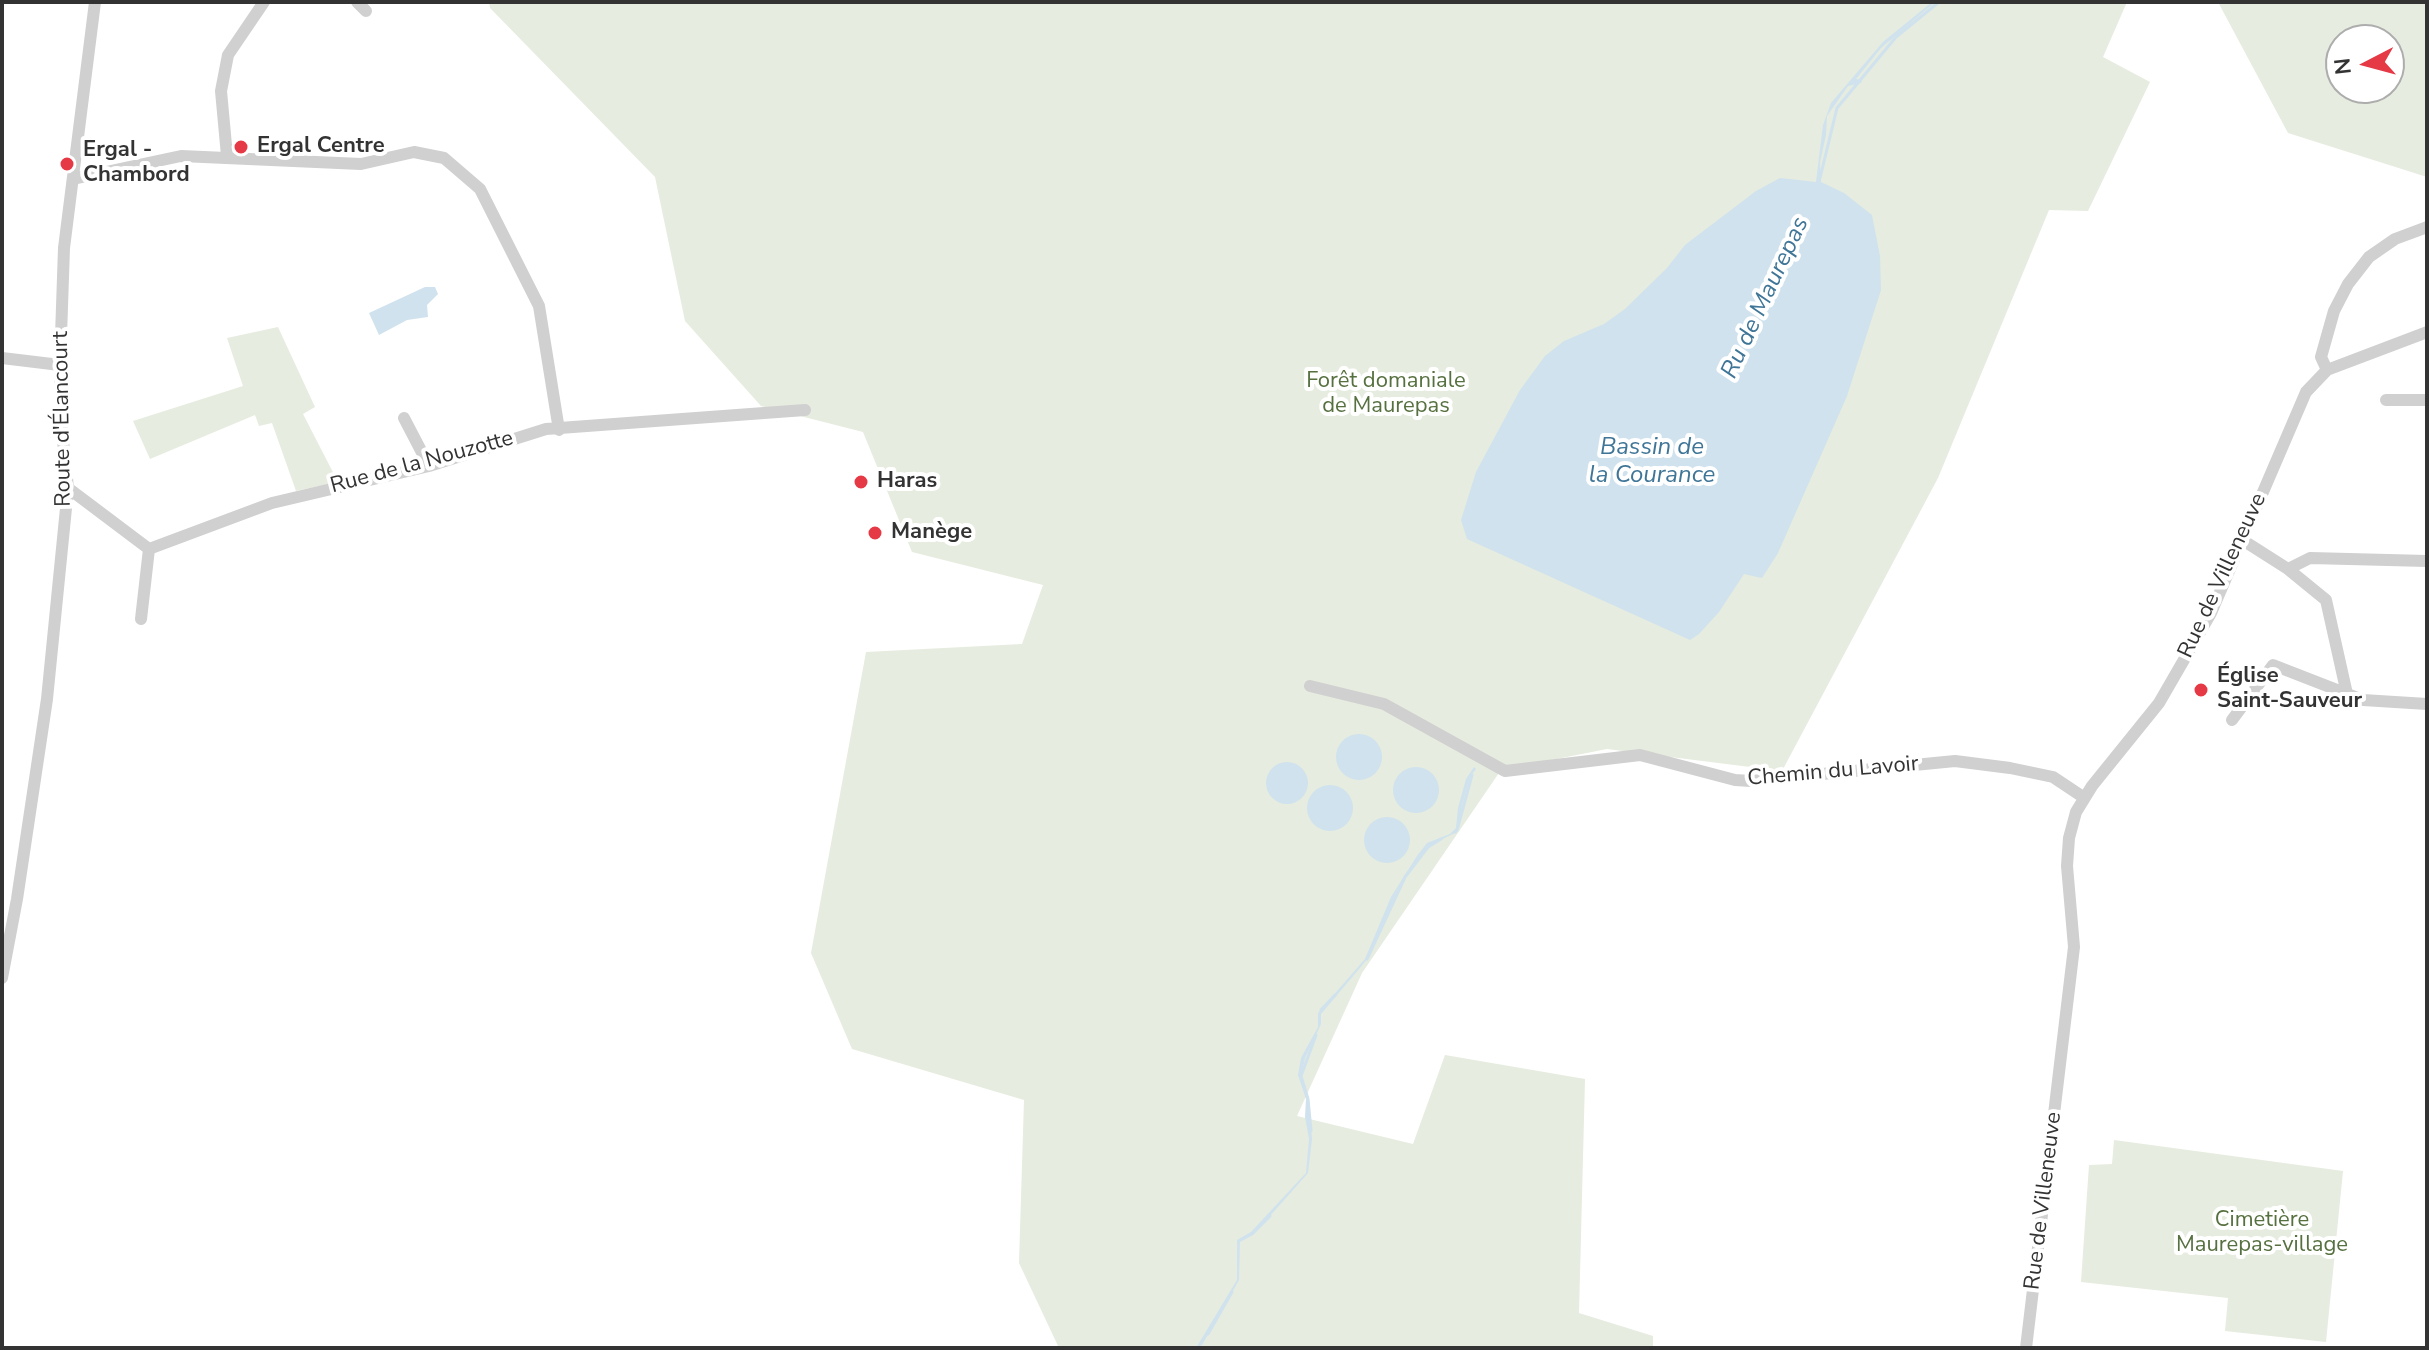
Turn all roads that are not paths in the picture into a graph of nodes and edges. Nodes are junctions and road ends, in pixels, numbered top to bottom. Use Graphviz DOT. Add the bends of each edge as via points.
graph roads {
  1 [pos="95,2"];
  2 [pos="264,2"];
  3 [pos="227,156"];
  4 [pos="73,179"];
  5 [pos="2427,227"];
  6 [pos="2427,332"];
  7 [pos="2,358"];
  8 [pos="60,365"];
  9 [pos="2327,370"];
  10 [pos="2386,400"];
  11 [pos="2427,400"];
  12 [pos="805,410"];
  13 [pos="404,418"];
  14 [pos="559,430"];
  15 [pos="429,466"];
  16 [pos="68,488"];
  17 [pos="2244,541"];
  18 [pos="149,549"];
  19 [pos="2427,561"];
  20 [pos="2288,569"];
  21 [pos="141,619"];
  22 [pos="1310,686"];
  23 [pos="2347,694"];
  24 [pos="2427,704"];
  25 [pos="2232,720"];
  26 [pos="2083,797"];
  27 [pos="2,978"];
  28 [pos="2026,1348"];
  1 -- 4 [label="street, Route d'Élancourt"];
  2 -- 3 [label="street" via="228,55 221,91"];
  3 -- 4 [label="street" via="181,156"];
  3 -- 14 [label="street" via="361,164 414,152 444,158 480,189 539,306"];
  4 -- 8 [label="street, Route d'Élancourt" via="64,248"];
  5 -- 9 [label="street" via="2395,239 2369,257 2348,284 2321,357"];
  6 -- 9 [label="street, Rue de Villeneuve"];
  7 -- 8 [label="street"];
  8 -- 16 [label="street, Route d'Élancourt"];
  9 -- 17 [label="street, Rue de Villeneuve" via="2306,392"];
  10 -- 11 [label="street"];
  12 -- 14 [label="street, Rue de la Nouzotte"];
  13 -- 15 [label="street"];
  14 -- 15 [label="street, Rue de la Nouzotte" via="546,429"];
  15 -- 18 [label="street, Rue de la Nouzotte" via="272,503"];
  16 -- 18 [label="street"];
  16 -- 27 [label="street, Route d'Élancourt" via="47,699"];
  17 -- 20 [label="street"];
  17 -- 26 [label="street, Rue de Villeneuve" via="2165,695"];
  18 -- 21 [label="street"];
  19 -- 20 [label="street" via="2310,558"];
  20 -- 23 [label="street" via="2326,600"];
  22 -- 26 [label="street, Chemin du Lavoir" via="1384,704 1505,771 1640,755 1751,781 1955,761 2053,777"];
  23 -- 24 [label="street"];
  23 -- 25 [label="street" via="2273,665"];
  26 -- 28 [label="street, Rue de Villeneuve" via="2068,852 2074,947"];
}
